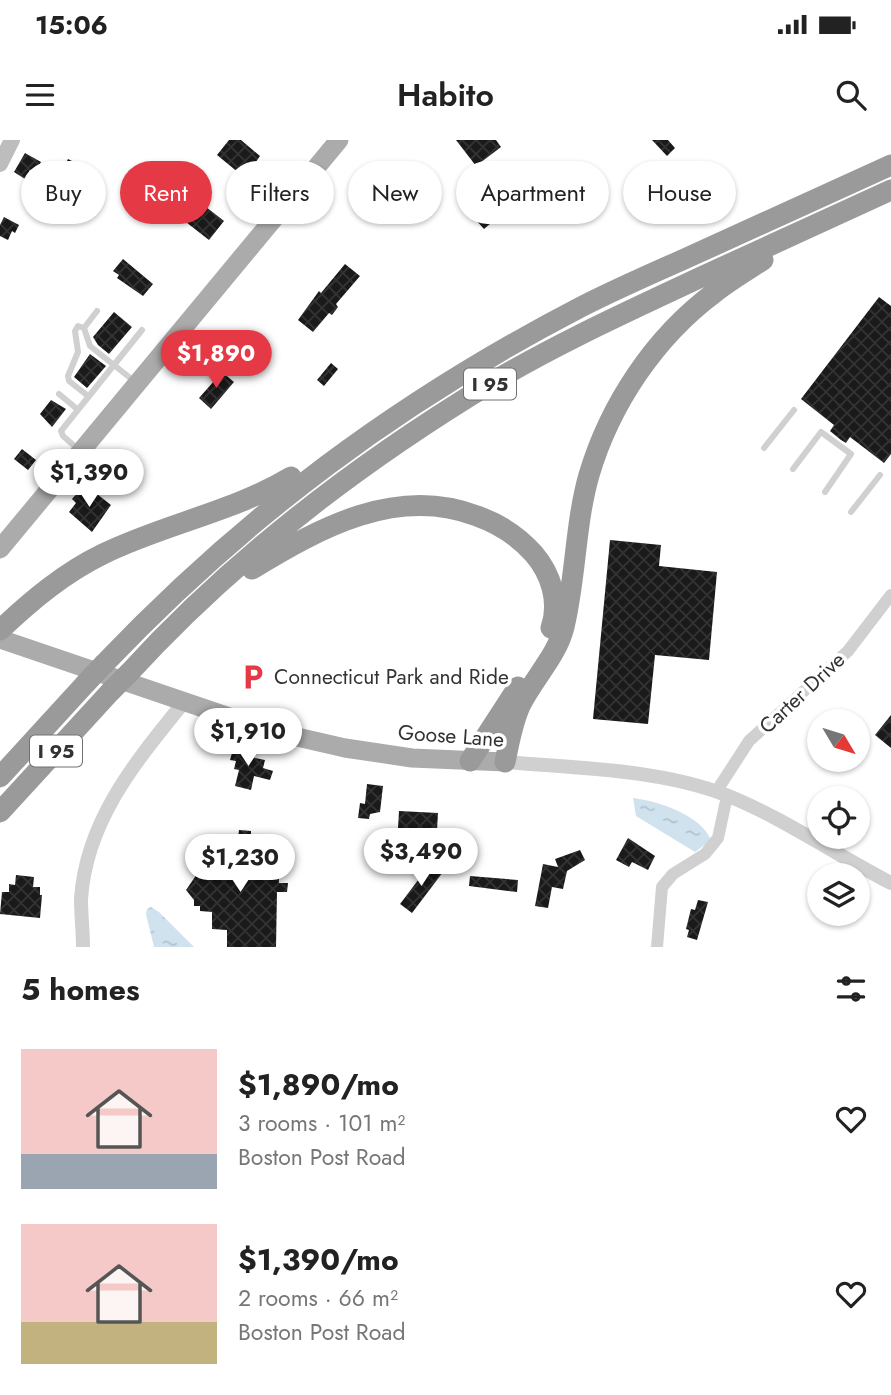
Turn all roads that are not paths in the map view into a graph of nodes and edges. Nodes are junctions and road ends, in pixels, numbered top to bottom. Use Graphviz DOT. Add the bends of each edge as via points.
graph roads {
  1 [pos="12,140"];
  2 [pos="339,140"];
  3 [pos="0,164"];
  4 [pos="891,165"];
  5 [pos="889,190"];
  6 [pos="97,311"];
  7 [pos="84,328"];
  8 [pos="142,330"];
  9 [pos="114,365"];
  10 [pos="137,384"];
  11 [pos="59,394"];
  12 [pos="88,396"];
  13 [pos="77,409"];
  14 [pos="794,410"];
  15 [pos="384,424"];
  16 [pos="764,448"];
  17 [pos="81,451"];
  18 [pos="793,469"];
  19 [pos="880,475"];
  20 [pos="825,492"];
  21 [pos="852,512"];
  22 [pos="0,548"];
  23 [pos="891,595"];
  24 [pos="0,629"];
  25 [pos="0,639"];
  26 [pos="135,666"];
  27 [pos="184,702"];
  28 [pos="470,761"];
  29 [pos="505,762"];
  30 [pos="0,776"];
  31 [pos="721,794"];
  32 [pos="0,812"];
  33 [pos="891,883"];
  34 [pos="83,947"];
  35 [pos="657,947"];
  1 -- 3 [label="main road"];
  2 -- 10 [label="main road"];
  4 -- 15 [label="highway, I 95" via="581,306"];
  5 -- 26 [label="highway, I 95" via="604,322 492,383 328,493 227,577"];
  5 -- 29 [label="highway" via="713,293 678,324 626,392 589,475 564,630 521,705"];
  6 -- 7 [label="lane"];
  7 -- 9 [label="lane" via="90,346"];
  7 -- 12 [label="lane" via="78,326 75,331 78,352 68,376"];
  8 -- 9 [label="lane"];
  9 -- 10 [label="lane"];
  9 -- 12 [label="lane"];
  10 -- 17 [label="main road"];
  11 -- 13 [label="lane"];
  12 -- 13 [label="lane"];
  13 -- 17 [label="lane" via="61,431"];
  14 -- 16 [label="lane"];
  15 -- 24 [label="highway" via="271,489 83,564"];
  15 -- 30 [label="highway, I 95, bridge" via="277,502 142,624"];
  17 -- 22 [label="main road"];
  18 -- 20 [label="lane" via="821,432 851,454"];
  19 -- 21 [label="lane"];
  23 -- 31 [label="street, Carter Drive" via="848,651 750,741"];
  25 -- 27 [label="main road, Goose Lane"];
  26 -- 28 [label="highway" via="246,572 299,540 389,506 462,510 497,523 522,541 543,565 554,589 554,619 545,646"];
  26 -- 32 [label="highway, I 95, bridge"];
  27 -- 28 [label="main road, Goose Lane" via="271,731 345,748"];
  27 -- 34 [label="street" via="122,782 97,832 81,900"];
  28 -- 29 [label="main road, Goose Lane"];
  29 -- 31 [label="street, Goose Lane" via="655,777"];
  31 -- 33 [label="street, Goose Lane" via="760,810"];
  31 -- 35 [label="street" via="718,838 662,887"];
}
